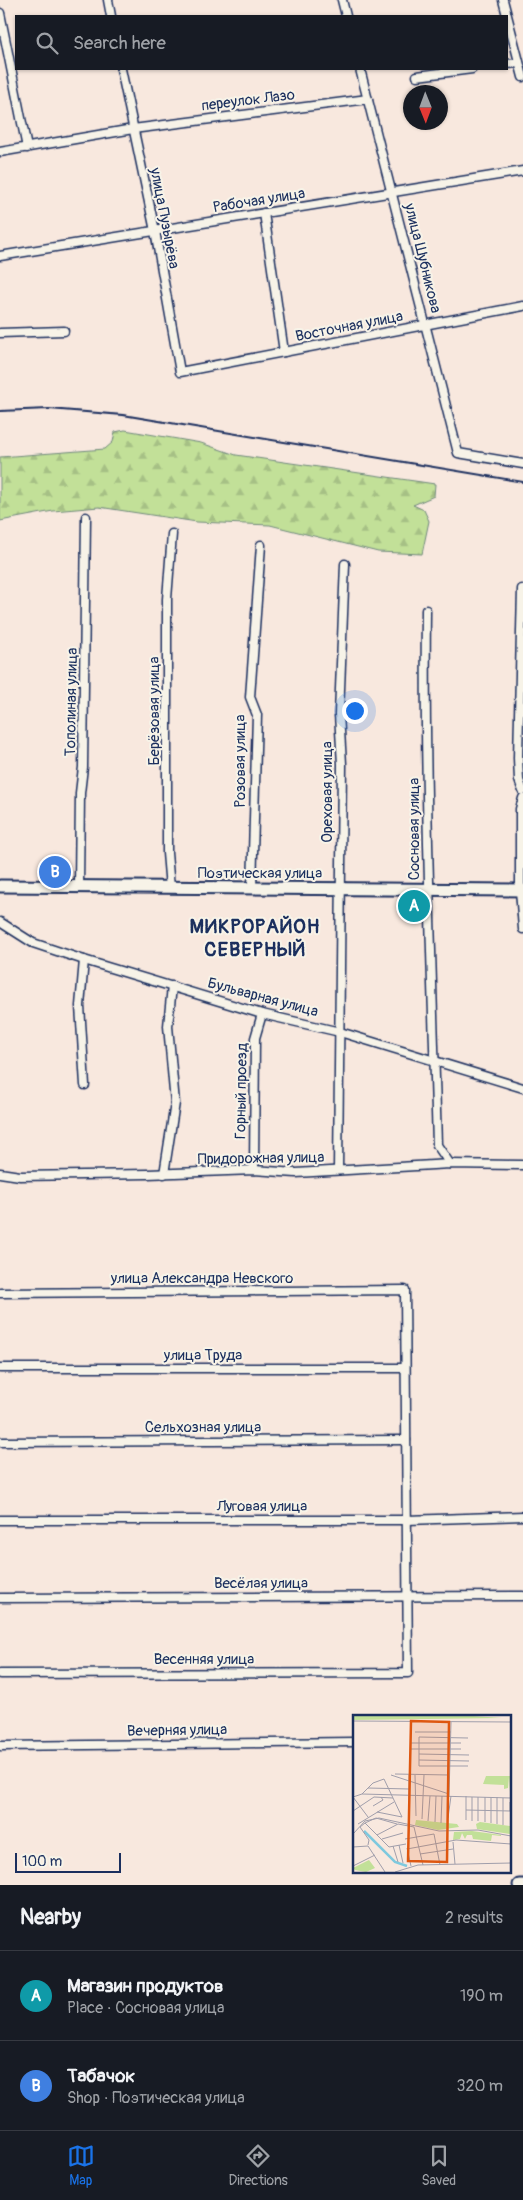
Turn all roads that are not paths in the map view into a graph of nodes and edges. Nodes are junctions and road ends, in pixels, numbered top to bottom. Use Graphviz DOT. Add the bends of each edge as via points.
graph roads {
  1 [pos="108,0"];
  2 [pos="342,0"];
  3 [pos="503,0"];
  4 [pos="0,13"];
  5 [pos="111,15"];
  6 [pos="346,15"];
  7 [pos="507,15"];
  8 [pos="508,20"];
  9 [pos="519,63"];
  10 [pos="508,64"];
  11 [pos="121,70"];
  12 [pos="360,70"];
  13 [pos="464,70"];
  14 [pos="418,76"];
  15 [pos="523,77"];
  16 [pos="368,99"];
  17 [pos="133,129"];
  18 [pos="27,148"];
  19 [pos="0,152"];
  20 [pos="523,171"];
  21 [pos="392,192"];
  22 [pos="264,213"];
  23 [pos="155,231"];
  24 [pos="0,256"];
  25 [pos="523,306"];
  26 [pos="426,325"];
  27 [pos="64,330"];
  28 [pos="0,333"];
  29 [pos="284,352"];
  30 [pos="180,372"];
  31 [pos="523,464"];
  32 [pos="86,516"];
  33 [pos="172,534"];
  34 [pos="261,545"];
  35 [pos="345,564"];
  36 [pos="522,588"];
  37 [pos="426,610"];
  38 [pos="523,791"];
  39 [pos="523,798"];
  40 [pos="0,886"];
  41 [pos="79,887"];
  42 [pos="170,888"];
  43 [pos="252,888"];
  44 [pos="340,889"];
  45 [pos="428,890"];
  46 [pos="522,890"];
  47 [pos="0,922"];
  48 [pos="523,929"];
  49 [pos="84,960"];
  50 [pos="172,986"];
  51 [pos="262,1014"];
  52 [pos="340,1032"];
  53 [pos="434,1060"];
  54 [pos="84,1085"];
  55 [pos="523,1088"];
  56 [pos="450,1164"];
  57 [pos="523,1164"];
  58 [pos="254,1170"];
  59 [pos="338,1170"];
  60 [pos="0,1173"];
  61 [pos="164,1174"];
  62 [pos="0,1293"];
  63 [pos="0,1368"];
  64 [pos="406,1368"];
  65 [pos="406,1440"];
  66 [pos="0,1442"];
  67 [pos="523,1516"];
  68 [pos="0,1520"];
  69 [pos="406,1520"];
  70 [pos="407,1596"];
  71 [pos="523,1596"];
  72 [pos="0,1598"];
  73 [pos="0,1674"];
  74 [pos="353,1742"];
  75 [pos="0,1746"];
  76 [pos="519,1885"];
  77 [pos="523,1885"];
  1 -- 5 [label="street"];
  2 -- 6 [label="street"];
  3 -- 7 [label="street"];
  4 -- 18 [label="street"];
  8 -- 9 [label="street"];
  9 -- 10 [label="street"];
  9 -- 15 [label="street"];
  11 -- 17 [label="street, улица Пузырёва"];
  12 -- 16 [label="street, улица Шубникова"];
  13 -- 14 [label="street"];
  16 -- 17 [label="street, переулок Лазо"];
  16 -- 21 [label="street, улица Шубникова"];
  17 -- 18 [label="street, переулок Лазо"];
  17 -- 23 [label="street, улица Пузырёва"];
  18 -- 19 [label="street, переулок Лазо"];
  20 -- 21 [label="street, Рабочая улица"];
  21 -- 22 [label="street, Рабочая улица"];
  21 -- 26 [label="street, улица Шубникова"];
  22 -- 23 [label="street, Рабочая улица"];
  22 -- 29 [label="street"];
  23 -- 24 [label="street, Рабочая улица"];
  23 -- 30 [label="street, улица Пузырёва"];
  25 -- 26 [label="street, Восточная улица"];
  26 -- 29 [label="street, Восточная улица"];
  26 -- 31 [label="street, улица Шубникова" via="458,453"];
  27 -- 28 [label="street"];
  29 -- 30 [label="street, Восточная улица"];
  32 -- 41 [label="street, Тополиная улица"];
  33 -- 42 [label="street, Берёзовая улица" via="168,600 167,853"];
  34 -- 43 [label="street, Розовая улица" via="250,697 257,715"];
  35 -- 44 [label="street, Ореховая улица" via="339,714 342,764"];
  36 -- 38 [label="street" via="518,758"];
  37 -- 45 [label="street, Сосновая улица"];
  39 -- 46 [label="street" via="520,809"];
  40 -- 41 [label="street, Поэтическая улица"];
  41 -- 42 [label="street, Поэтическая улица"];
  42 -- 43 [label="street, Поэтическая улица"];
  43 -- 44 [label="street, Поэтическая улица"];
  44 -- 45 [label="street, Поэтическая улица"];
  44 -- 52 [label="street, Ореховая улица"];
  45 -- 46 [label="street, Поэтическая улица"];
  45 -- 53 [label="street, Сосновая улица"];
  46 -- 48 [label="street"];
  47 -- 49 [label="street, Бульварная улица" via="33,943"];
  49 -- 50 [label="street, Бульварная улица"];
  49 -- 54 [label="street" via="80,1006"];
  50 -- 51 [label="street, Бульварная улица"];
  50 -- 61 [label="street" via="168,1026 175,1103"];
  51 -- 52 [label="street, Бульварная улица"];
  51 -- 58 [label="street, Горный проезд" via="255,1038"];
  52 -- 53 [label="street, Бульварная улица"];
  52 -- 59 [label="street, Ореховая улица"];
  53 -- 55 [label="street, Бульварная улица"];
  53 -- 56 [label="street, Сосновая улица" via="437,1145"];
  56 -- 57 [label="street, Придорожная улица"];
  56 -- 59 [label="street, Придорожная улица"];
  58 -- 59 [label="street, Придорожная улица" via="296,1173"];
  58 -- 61 [label="street, Придорожная улица"];
  60 -- 61 [label="street, Придорожная улица" via="20,1176"];
  62 -- 64 [label="street, улица Александра Невского" via="405,1290"];
  63 -- 64 [label="street, улица Труда"];
  64 -- 65 [label="street"];
  65 -- 66 [label="street, Сельхозная улица"];
  65 -- 69 [label="street"];
  67 -- 69 [label="street, Луговая улица"];
  68 -- 69 [label="street, Луговая улица"];
  69 -- 70 [label="street"];
  70 -- 71 [label="street, Весёлая улица"];
  70 -- 72 [label="street, Весёлая улица"];
  70 -- 73 [label="street, Весенняя улица" via="408,1673"];
  74 -- 75 [label="street, Вечерняя улица"];
  76 -- 77 [label="street"];
}
